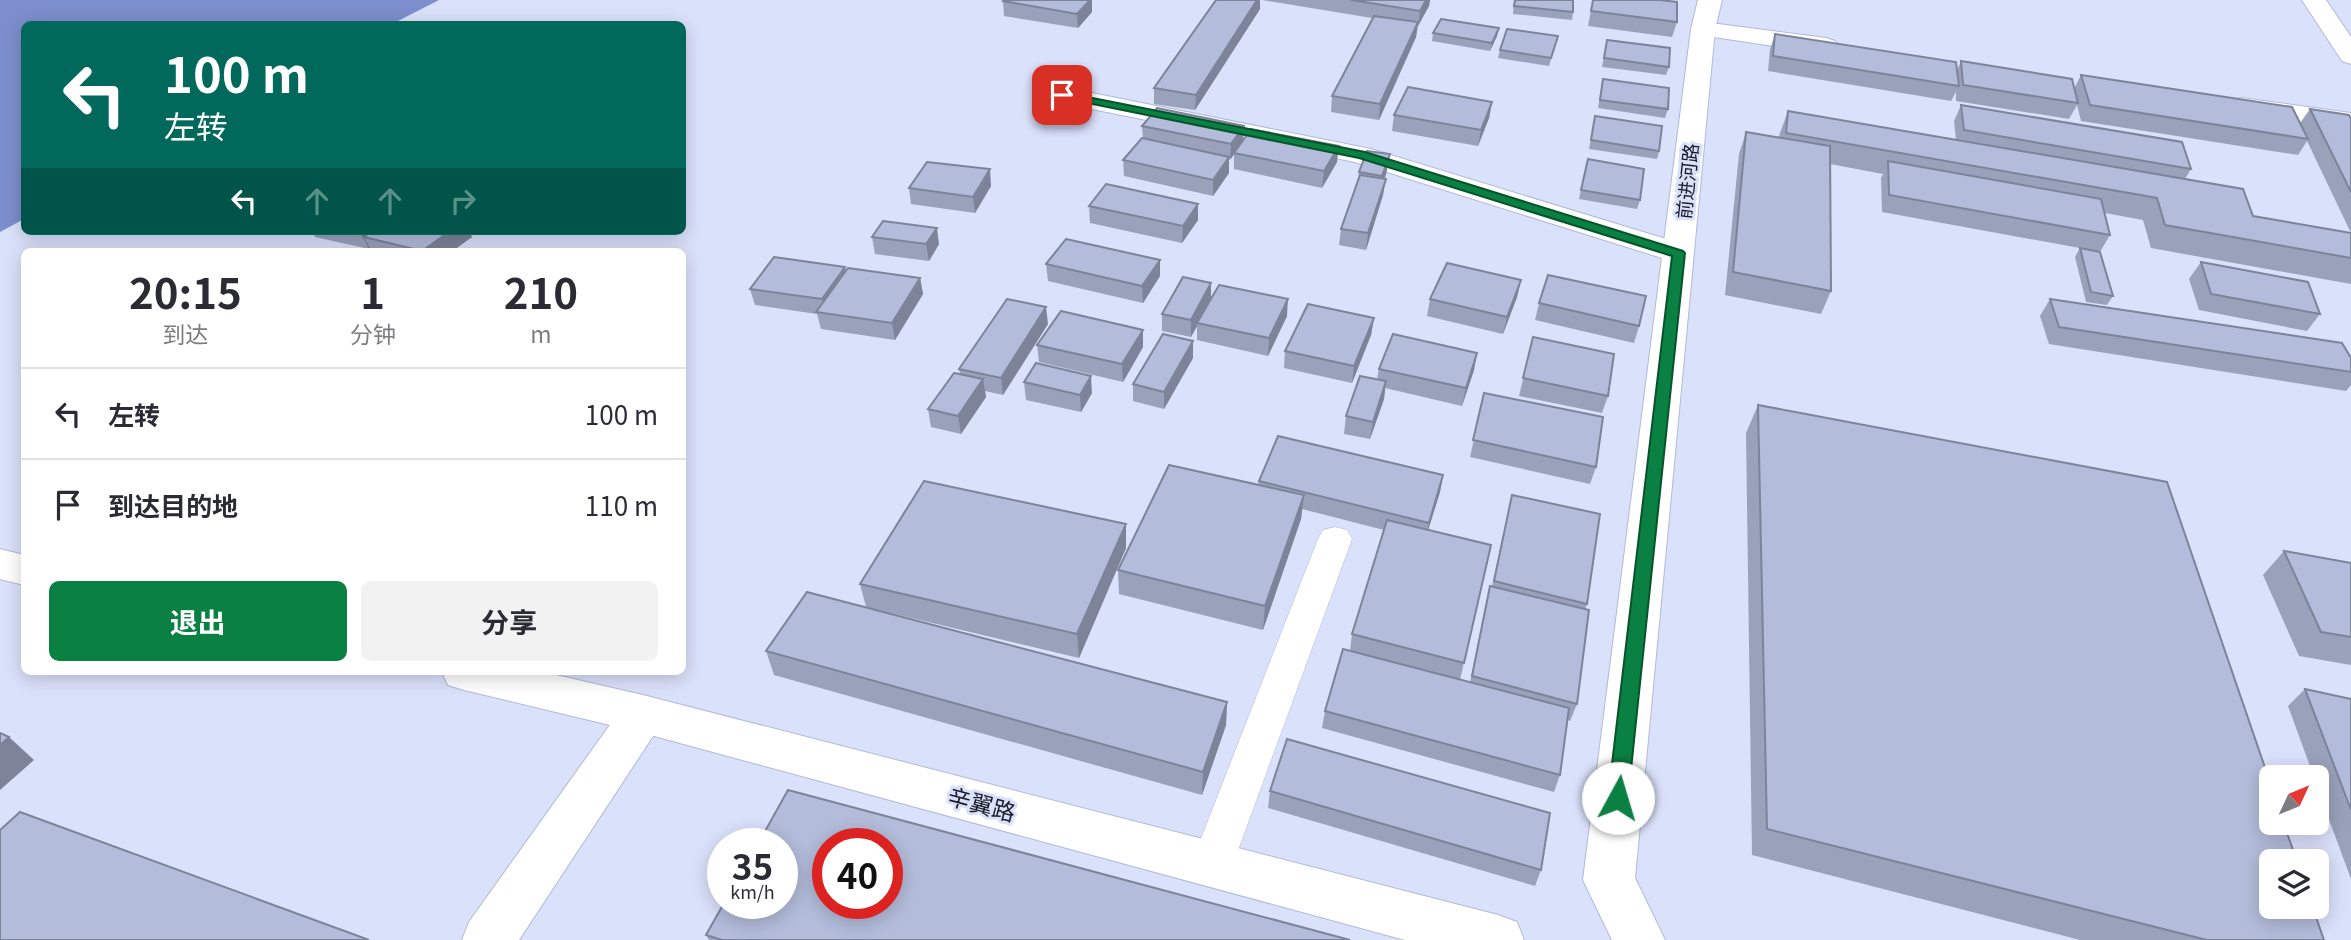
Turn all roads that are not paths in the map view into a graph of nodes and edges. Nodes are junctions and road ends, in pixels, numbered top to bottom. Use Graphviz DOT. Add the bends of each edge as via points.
graph roads {
  1 [pos="2314,0"];
  2 [pos="1706,15"];
  3 [pos="1855,51"];
  4 [pos="2351,56"];
  5 [pos="1062,95"];
  6 [pos="2213,102"];
  7 [pos="2351,121"];
  8 [pos="1678,253"];
  9 [pos="1335,538"];
  10 [pos="0,564"];
  11 [pos="21,569"];
  12 [pos="477,675"];
  13 [pos="643,713"];
  14 [pos="1212,864"];
  15 [pos="488,940"];
  16 [pos="1499,940"];
  17 [pos="1639,940"];
  1 -- 4 [label="street"];
  2 -- 3 [label="street"];
  2 -- 8 [label="street, 前进河路"];
  5 -- 8 [label="street" via="1361,155"];
  6 -- 7 [label="street"];
  8 -- 17 [label="street, 前进河路" via="1609,880"];
  9 -- 14 [label="lane"];
  10 -- 11 [label="street"];
  12 -- 13 [label="street, 辛翼路"];
  13 -- 14 [label="street, 辛翼路"];
  13 -- 15 [label="street"];
  14 -- 16 [label="street, 辛翼路"];
}
